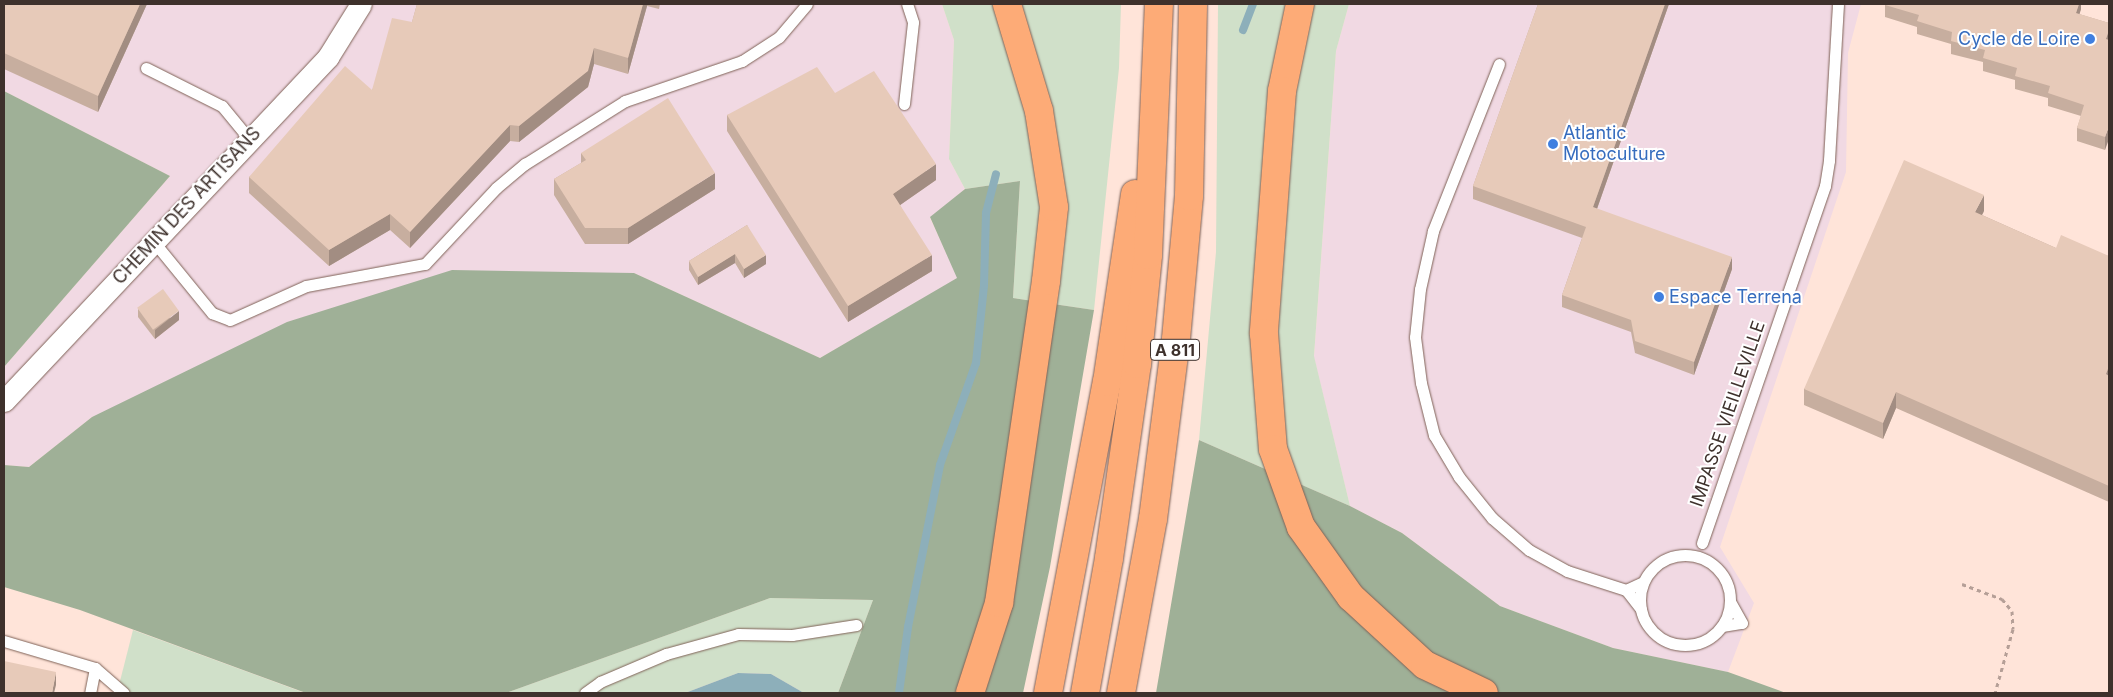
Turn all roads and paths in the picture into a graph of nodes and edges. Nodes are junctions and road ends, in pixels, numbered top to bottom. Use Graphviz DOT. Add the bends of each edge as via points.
graph roads {
  1 [pos="361,4"];
  2 [pos="807,4"];
  3 [pos="907,4"];
  4 [pos="1007,4"];
  5 [pos="1159,4"];
  6 [pos="1193,4"];
  7 [pos="1300,4"];
  8 [pos="1838,4"];
  9 [pos="1499,64"];
  10 [pos="146,68"];
  11 [pos="1157,72"];
  12 [pos="904,104"];
  13 [pos="250,140"];
  14 [pos="154,242"];
  15 [pos="4,401"];
  16 [pos="1702,542"];
  17 [pos="1684,555"];
  18 [pos="1710,562"];
  19 [pos="1643,582"];
  20 [pos="1962,584"];
  21 [pos="1626,590"];
  22 [pos="1641,609"];
  23 [pos="856,625"];
  24 [pos="4,641"];
  25 [pos="95,668"];
  26 [pos="90,693"];
  27 [pos="124,693"];
  28 [pos="586,693"];
  29 [pos="970,693"];
  30 [pos="1048,693"];
  31 [pos="1085,693"];
  32 [pos="1120,693"];
  33 [pos="1484,693"];
  34 [pos="1995,693"];
  1 -- 13 [label="street, CHEMIN DES ARTISANS" via="328,57"];
  2 -- 14 [label="lane" via="779,37 742,62 625,101 526,164 496,188 425,264 306,286 230,320 212,313"];
  3 -- 12 [label="lane" via="913,22"];
  4 -- 29 [label="highway" via="1039,111 1054,207 999,603"];
  5 -- 11 [label="highway, A 811"];
  6 -- 32 [label="highway, A 811" via="1189,186 1176,339 1154,519"];
  7 -- 33 [label="highway" via="1282,91 1264,333 1273,449 1301,526 1351,597 1425,665"];
  8 -- 16 [label="lane, IMPASSE VIEILLEVILLE" via="1829,160 1824,186"];
  9 -- 21 [label="lane" via="1433,230 1420,289 1416,337 1421,384 1434,435 1459,477 1492,518 1529,550 1567,571"];
  10 -- 13 [label="lane" via="222,106"];
  11 -- 30 [label="highway" via="1142,97 1136,184 1110,363"];
  11 -- 31 [label="highway, A 811" via="1148,254 1137,364 1109,558"];
  13 -- 14 [label="street, CHEMIN DES ARTISANS"];
  14 -- 15 [label="street, CHEMIN DES ARTISANS"];
  16 -- 17 [label="lane"];
  16 -- 18 [label="lane"];
  17 -- 18 [label="lane"];
  17 -- 19 [label="lane" via="1659,563"];
  18 -- 22 [label="lane" via="1726,580 1731,603 1722,626 1698,644 1683,645 1656,634"];
  19 -- 21 [label="lane"];
  19 -- 22 [label="lane"];
  20 -- 34 [label="path" via="2002,599 2012,611 2013,629"];
  21 -- 22 [label="lane"];
  23 -- 28 [label="lane" via="792,635 738,634 666,654 600,682"];
  24 -- 25 [label="lane"];
  25 -- 26 [label="lane"];
  25 -- 27 [label="lane"];
}
